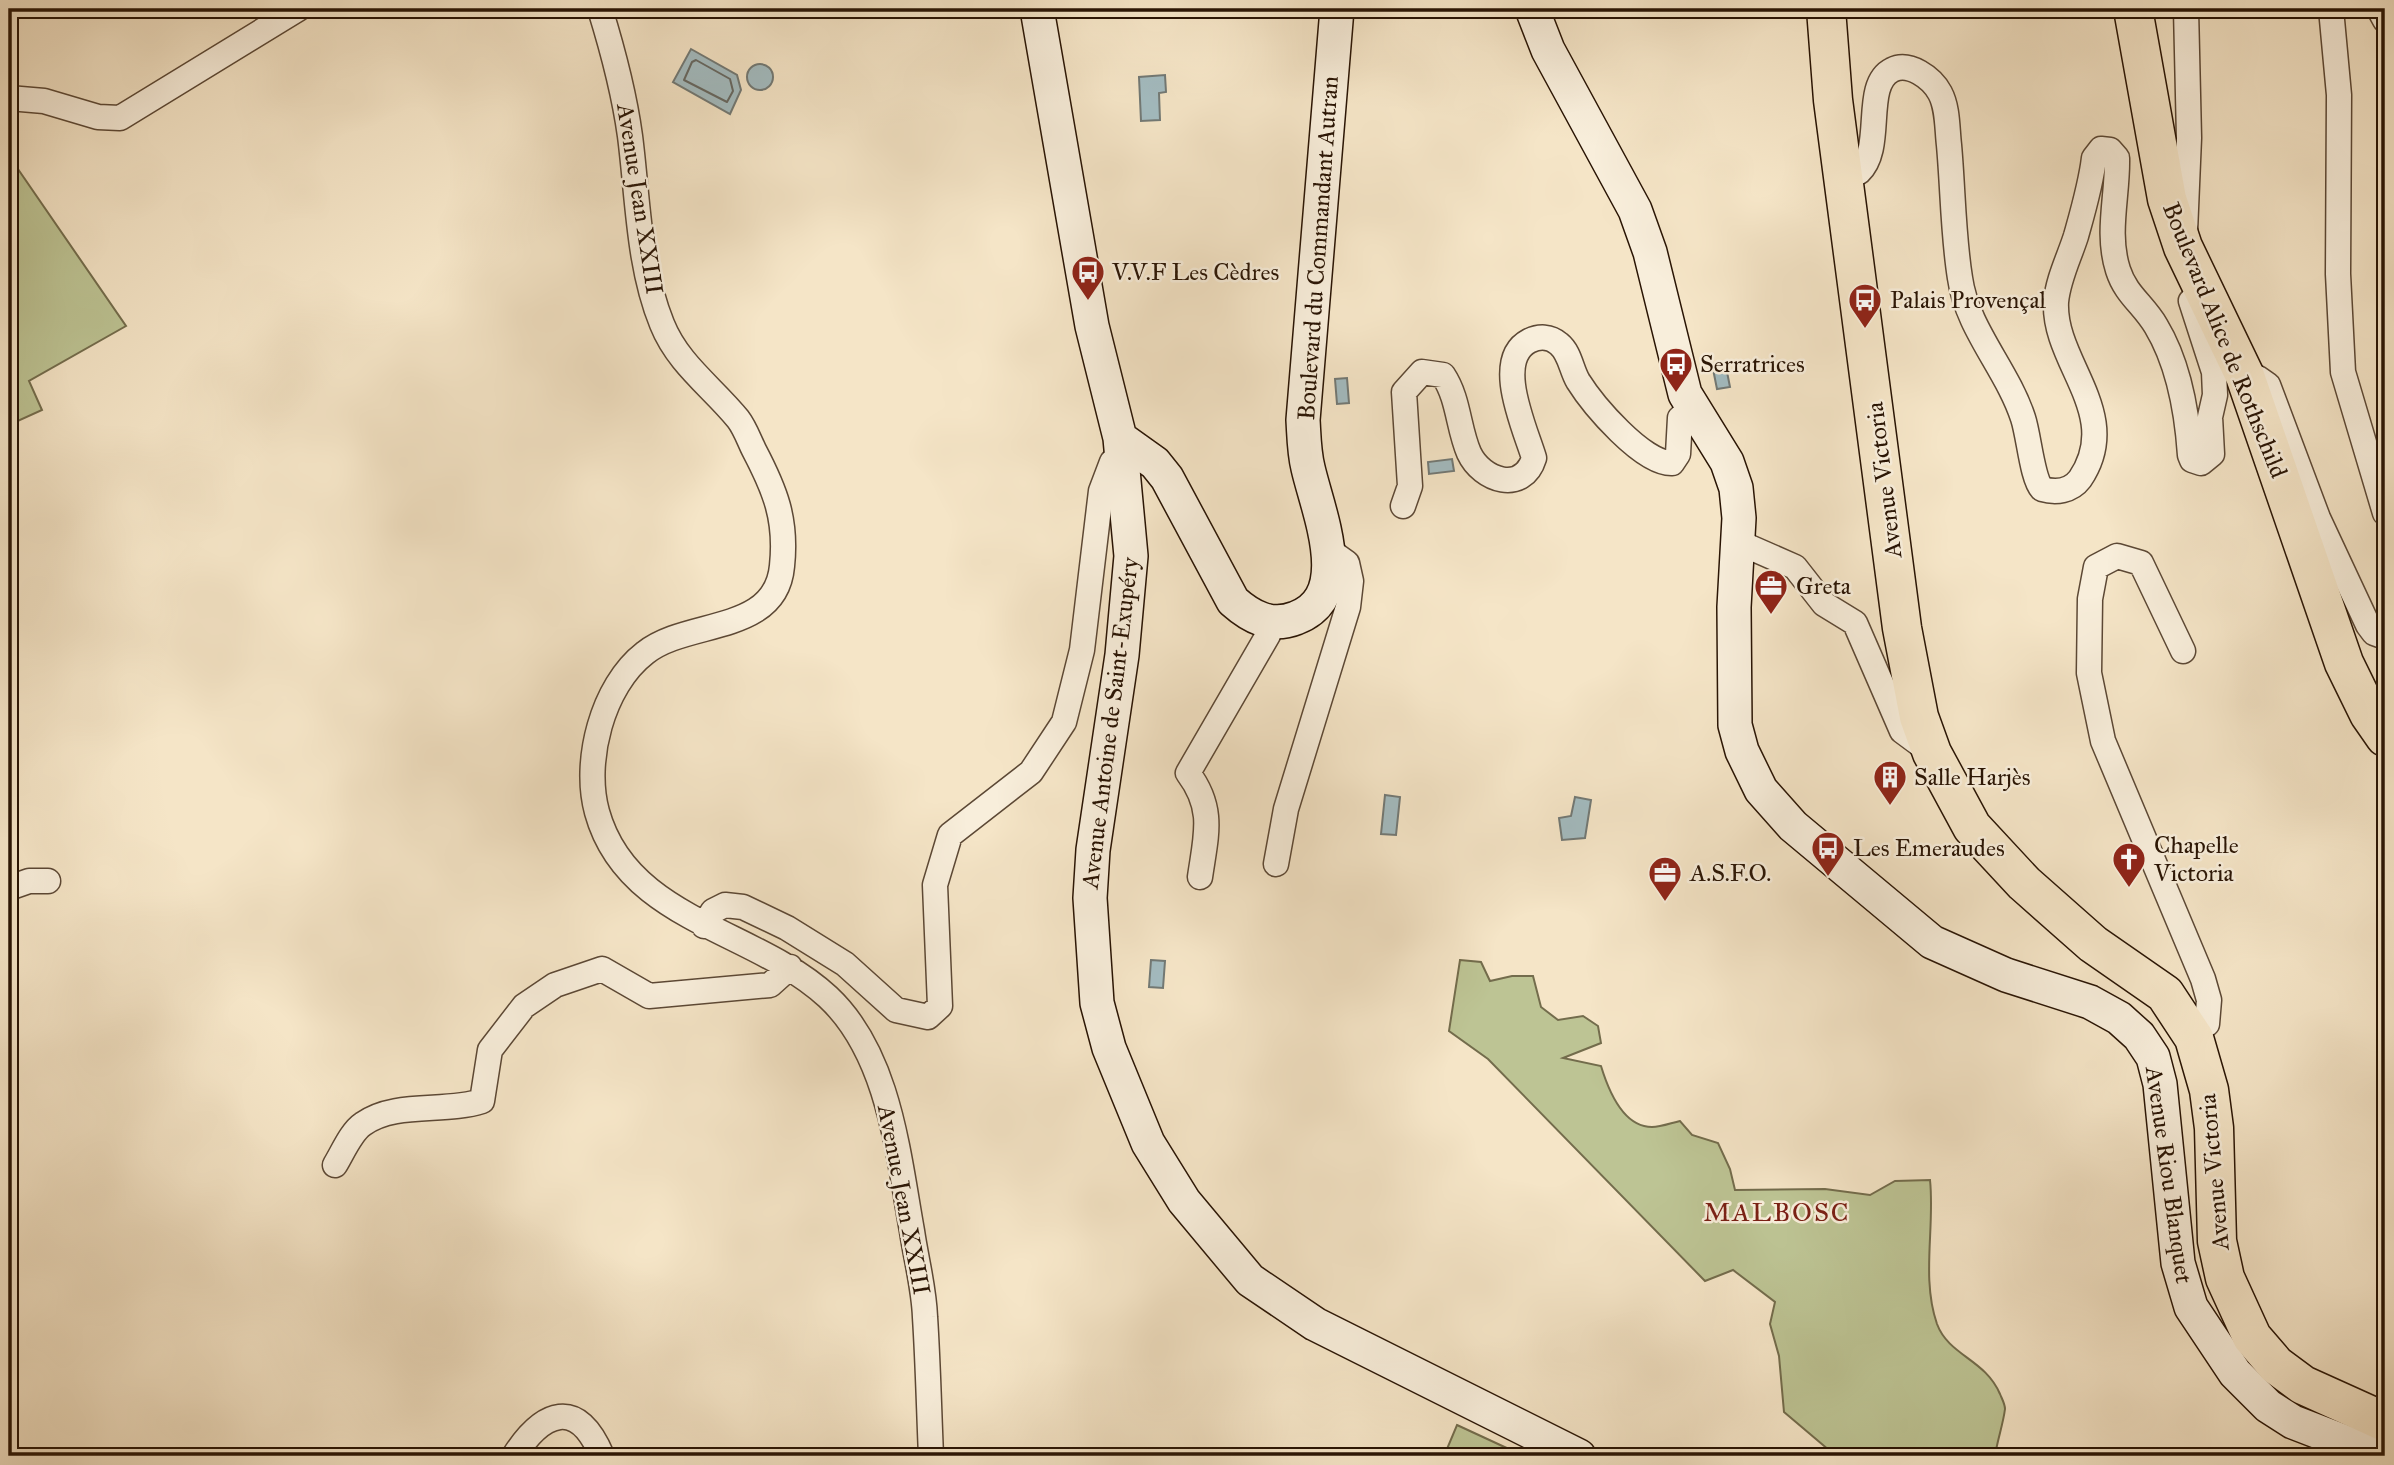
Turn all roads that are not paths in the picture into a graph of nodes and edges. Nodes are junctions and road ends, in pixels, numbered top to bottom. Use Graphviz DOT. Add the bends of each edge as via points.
graph roads {
  1 [pos="298,9"];
  2 [pos="600,9"];
  3 [pos="1037,9"];
  4 [pos="1337,9"];
  5 [pos="1532,9"];
  6 [pos="1826,9"];
  7 [pos="2133,9"];
  8 [pos="2186,9"];
  9 [pos="2331,9"];
  10 [pos="2379,9"];
  11 [pos="2385,20"];
  12 [pos="9,98"];
  13 [pos="1843,174"];
  14 [pos="2183,247"];
  15 [pos="2204,289"];
  16 [pos="2245,376"];
  17 [pos="1692,408"];
  18 [pos="1121,448"];
  19 [pos="1403,506"];
  20 [pos="2385,513"];
  21 [pos="1738,542"];
  22 [pos="1326,548"];
  23 [pos="1270,621"];
  24 [pos="2385,637"];
  25 [pos="2183,651"];
  26 [pos="2385,737"];
  27 [pos="1932,753"];
  28 [pos="1276,864"];
  29 [pos="1200,877"];
  30 [pos="48,881"];
  31 [pos="9,888"];
  32 [pos="2052,906"];
  33 [pos="704,926"];
  34 [pos="790,967"];
  35 [pos="2207,1024"];
  36 [pos="335,1165"];
  37 [pos="2385,1401"];
  38 [pos="2385,1422"];
  39 [pos="514,1456"];
  40 [pos="602,1456"];
  41 [pos="931,1456"];
  42 [pos="1579,1456"];
  43 [pos="2381,1456"];
  1 -- 12 [label="street" via="120,118"];
  2 -- 33 [label="street, Avenue Jean XXIII" via="622,90 643,251 663,326 687,367 740,421 777,495 784,536 782,572 773,598 750,614 645,652 605,709 595,741 596,807 607,844 639,882"];
  3 -- 18 [label="street, Avenue Antoine de Saint-Exupéry" via="1092,326"];
  4 -- 22 [label="street, Boulevard du Commandant Autran" via="1303,420 1307,464"];
  5 -- 17 [label="street, Avenue Riou Blanquet" via="1548,50 1635,210 1650,252 1679,376"];
  6 -- 13 [label="main road, Avenue Victoria"];
  7 -- 14 [label="main road, Boulevard Alice de Rothschild" via="2167,199"];
  8 -- 14 [label="street" via="2189,151"];
  9 -- 20 [label="street" via="2339,95 2338,274 2343,372"];
  10 -- 11 [label="street"];
  13 -- 15 [label="street" via="1859,172 1871,156 1877,97 1884,76 1893,69 1912,68 1934,84 1945,110 1960,279 1967,305 2018,406 2038,484 2049,491 2077,484 2092,456 2089,402 2056,310 2057,291 2076,236 2094,158 2101,149 2110,150 2117,158 2112,225 2117,267 2127,293 2144,308 2167,348 2178,377 2190,455 2201,463 2212,454 2210,417 2215,395 2214,372 2191,302"];
  13 -- 27 [label="main road, Avenue Victoria" via="1902,628 1913,691"];
  14 -- 15 [label="main road, Boulevard Alice de Rothschild"];
  15 -- 16 [label="main road, Boulevard Alice de Rothschild"];
  16 -- 24 [label="street" via="2268,385 2318,518 2368,625"];
  16 -- 26 [label="main road, Boulevard Alice de Rothschild" via="2344,663"];
  17 -- 19 [label="street" via="1680,418 1678,454 1672,463 1663,463 1634,445 1597,405 1578,382 1558,342 1541,336 1533,339 1514,356 1511,373 1534,458 1530,472 1511,481 1476,464 1451,386 1443,375 1422,372 1404,392 1410,486"];
  17 -- 21 [label="street, Avenue Riou Blanquet" via="1727,462 1736,488"];
  18 -- 23 [label="street" via="1147,456 1167,478 1233,601 1249,615"];
  18 -- 33 [label="street" via="1101,491 1082,650 1064,722 1031,772 950,835 935,885 940,1006 928,1017 896,1010 845,964 743,907 725,905 713,911"];
  18 -- 42 [label="street, Avenue Antoine de Saint-Exupéry" via="1131,556 1129,592 1093,850 1091,952 1097,1003 1109,1048 1148,1143 1184,1201 1250,1280 1315,1324"];
  21 -- 27 [label="street" via="1795,567 1824,604 1856,623 1902,731"];
  21 -- 43 [label="street, Avenue Riou Blanquet" via="1735,725 1761,790 1793,827 1932,942 2006,975 2090,1002 2139,1036 2153,1058 2160,1084 2178,1263 2191,1307 2235,1373 2268,1406 2293,1422"];
  22 -- 23 [label="street, Boulevard du Commandant Autran" via="1329,577 1319,602 1307,614"];
  22 -- 28 [label="street" via="1347,563 1351,581 1348,607 1286,809"];
  23 -- 29 [label="street" via="1268,635 1188,774 1203,793 1207,826"];
  25 -- 35 [label="street" via="2141,563 2117,556 2096,568 2090,599 2089,673 2103,741 2203,979 2209,1000"];
  27 -- 32 [label="main road, Avenue Victoria" via="1972,827"];
  30 -- 31 [label="street"];
  32 -- 35 [label="main road, Avenue Victoria" via="2102,929 2153,962 2179,985"];
  32 -- 38 [label="main road, Avenue Victoria" via="2093,944 2165,995 2194,1038 2214,1128 2217,1241 2225,1278 2252,1337 2276,1365 2303,1385"];
  33 -- 34 [label="street, Avenue Jean XXIII"];
  34 -- 36 [label="street" via="769,985 671,995 649,996 602,969 555,985 524,1006 490,1050 482,1101 465,1107 383,1114 361,1125"];
  34 -- 41 [label="street, Avenue Jean XXIII" via="843,1014 864,1046 883,1094 896,1141 925,1311"];
  35 -- 37 [label="main road, Avenue Victoria" via="2226,1070 2232,1105 2238,1252 2261,1312 2303,1363"];
  39 -- 40 [label="street" via="529,1432 548,1418 569,1418 589,1432"];
}
